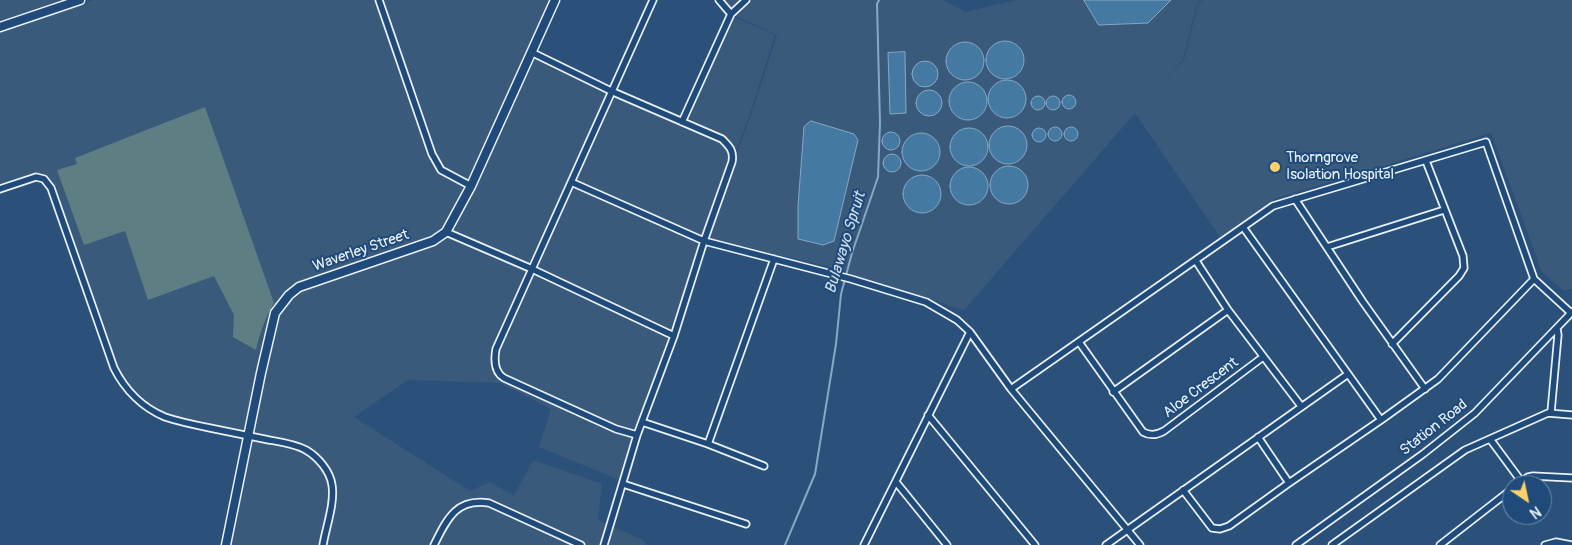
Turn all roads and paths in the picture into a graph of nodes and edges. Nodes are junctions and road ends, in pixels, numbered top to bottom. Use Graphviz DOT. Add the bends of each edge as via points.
graph roads {
  1 [pos="378,0"];
  2 [pos="555,0"];
  3 [pos="653,0"];
  4 [pos="719,0"];
  5 [pos="746,0"];
  6 [pos="76,1"];
  7 [pos="731,14"];
  8 [pos="0,27"];
  9 [pos="531,52"];
  10 [pos="611,91"];
  11 [pos="682,122"];
  12 [pos="1426,161"];
  13 [pos="571,182"];
  14 [pos="470,186"];
  15 [pos="0,189"];
  16 [pos="1295,199"];
  17 [pos="1444,210"];
  18 [pos="1243,227"];
  19 [pos="446,232"];
  20 [pos="704,241"];
  21 [pos="1327,247"];
  22 [pos="774,258"];
  23 [pos="1196,261"];
  24 [pos="532,269"];
  25 [pos="1534,279"];
  26 [pos="1228,310"];
  27 [pos="1572,313"];
  28 [pos="1556,329"];
  29 [pos="970,332"];
  30 [pos="674,336"];
  31 [pos="1078,342"];
  32 [pos="1392,344"];
  33 [pos="1263,357"];
  34 [pos="1348,374"];
  35 [pos="1011,388"];
  36 [pos="1425,389"];
  37 [pos="1113,392"];
  38 [pos="1301,406"];
  39 [pos="1551,412"];
  40 [pos="928,415"];
  41 [pos="1572,415"];
  42 [pos="1381,420"];
  43 [pos="642,422"];
  44 [pos="637,434"];
  45 [pos="248,435"];
  46 [pos="1258,437"];
  47 [pos="1490,439"];
  48 [pos="708,444"];
  49 [pos="764,466"];
  50 [pos="1514,475"];
  51 [pos="1552,477"];
  52 [pos="1572,478"];
  53 [pos="896,482"];
  54 [pos="1289,483"];
  55 [pos="623,484"];
  56 [pos="1183,490"];
  57 [pos="1502,497"];
  58 [pos="746,524"];
  59 [pos="1127,529"];
  60 [pos="1572,544"];
  61 [pos="226,545"];
  62 [pos="323,545"];
  63 [pos="434,545"];
  64 [pos="581,545"];
  65 [pos="604,545"];
  66 [pos="864,545"];
  67 [pos="948,545"];
  68 [pos="1035,545"];
  69 [pos="1106,545"];
  70 [pos="1140,545"];
  71 [pos="1296,545"];
  72 [pos="1332,545"];
  73 [pos="1441,545"];
  74 [pos="1545,545"];
  1 -- 14 [label="street" via="434,159 441,170"];
  2 -- 9 [label="street"];
  3 -- 10 [label="street"];
  4 -- 7 [label="street"];
  5 -- 7 [label="street"];
  6 -- 8 [label="street"];
  7 -- 11 [label="street"];
  9 -- 10 [label="street"];
  9 -- 14 [label="street"];
  10 -- 11 [label="street"];
  10 -- 13 [label="street"];
  11 -- 20 [label="street" via="722,139 733,155"];
  12 -- 16 [label="street"];
  12 -- 17 [label="street"];
  12 -- 25 [label="street" via="1486,142"];
  13 -- 20 [label="street"];
  13 -- 24 [label="street"];
  14 -- 19 [label="street"];
  15 -- 45 [label="street" via="36,177 51,188 114,368 137,399 172,419"];
  16 -- 18 [label="street" via="1273,206"];
  16 -- 21 [label="street"];
  17 -- 21 [label="street"];
  17 -- 32 [label="street" via="1460,246 1464,268"];
  18 -- 23 [label="street"];
  18 -- 34 [label="street"];
  19 -- 24 [label="street"];
  19 -- 45 [label="street, Waverley Street" via="434,241 305,285 289,295 275,312"];
  20 -- 22 [label="street"];
  20 -- 30 [label="street"];
  21 -- 32 [label="street"];
  22 -- 29 [label="street" via="926,302 957,320"];
  22 -- 48 [label="street"];
  23 -- 26 [label="street"];
  23 -- 31 [label="street"];
  24 -- 30 [label="street"];
  24 -- 44 [label="street" via="496,349 497,372 554,402 616,429"];
  25 -- 27 [label="street"];
  25 -- 36 [label="street"];
  26 -- 33 [label="street"];
  26 -- 37 [label="street"];
  27 -- 28 [label="street, Station Road"];
  28 -- 39 [label="street"];
  28 -- 71 [label="street, Station Road" via="1453,432"];
  29 -- 35 [label="street"];
  29 -- 40 [label="street"];
  30 -- 43 [label="street"];
  31 -- 35 [label="street"];
  31 -- 37 [label="street, Aloe Crescent"];
  32 -- 36 [label="street"];
  33 -- 37 [label="street, Aloe Crescent" via="1159,434 1143,432"];
  33 -- 38 [label="street"];
  34 -- 38 [label="street"];
  34 -- 42 [label="street"];
  35 -- 59 [label="street"];
  36 -- 42 [label="street"];
  38 -- 46 [label="street"];
  39 -- 41 [label="street"];
  39 -- 47 [label="street"];
  40 -- 53 [label="street"];
  40 -- 68 [label="street"];
  42 -- 54 [label="street"];
  43 -- 44 [label="street"];
  43 -- 48 [label="street"];
  44 -- 55 [label="street"];
  45 -- 61 [label="street, Waverley Street"];
  45 -- 62 [label="street" via="304,449 326,469 333,487"];
  46 -- 54 [label="street"];
  46 -- 56 [label="street"];
  47 -- 50 [label="street"];
  47 -- 72 [label="street" via="1465,450"];
  48 -- 49 [label="street"];
  51 -- 52 [label="street"];
  53 -- 66 [label="street"];
  53 -- 67 [label="street"];
  54 -- 56 [label="street" via="1220,529 1212,528"];
  55 -- 58 [label="street"];
  55 -- 65 [label="street"];
  56 -- 59 [label="street"];
  57 -- 73 [label="street"];
  59 -- 69 [label="street"];
  59 -- 70 [label="street"];
  60 -- 74 [label="street" via="1556,542"];
  63 -- 64 [label="street" via="446,521 471,502 489,503"];
}
